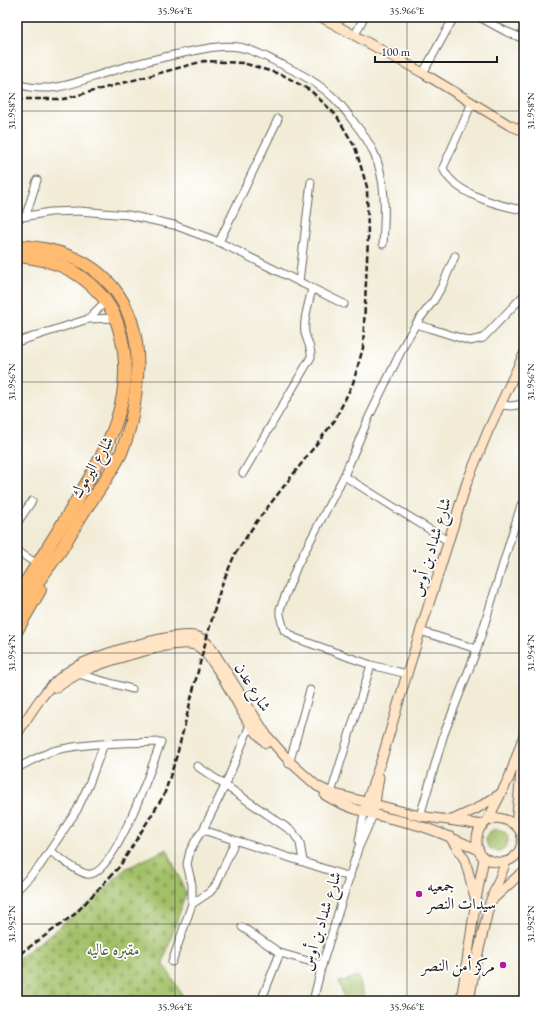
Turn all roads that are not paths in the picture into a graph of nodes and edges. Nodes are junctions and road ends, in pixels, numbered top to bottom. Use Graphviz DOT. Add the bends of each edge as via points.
graph roads {
  1 [pos="321,17"];
  2 [pos="364,17"];
  3 [pos="454,17"];
  4 [pos="479,17"];
  5 [pos="355,35"];
  6 [pos="524,39"];
  7 [pos="423,73"];
  8 [pos="17,84"];
  9 [pos="472,103"];
  10 [pos="278,119"];
  11 [pos="524,131"];
  12 [pos="37,180"];
  13 [pos="311,182"];
  14 [pos="524,210"];
  15 [pos="26,215"];
  16 [pos="17,218"];
  17 [pos="219,242"];
  18 [pos="383,244"];
  19 [pos="17,246"];
  20 [pos="17,256"];
  21 [pos="455,256"];
  22 [pos="299,282"];
  23 [pos="312,289"];
  24 [pos="524,295"];
  25 [pos="106,301"];
  26 [pos="344,304"];
  27 [pos="117,318"];
  28 [pos="88,319"];
  29 [pos="416,324"];
  30 [pos="17,342"];
  31 [pos="524,354"];
  32 [pos="524,404"];
  33 [pos="500,405"];
  34 [pos="243,473"];
  35 [pos="344,476"];
  36 [pos="32,501"];
  37 [pos="524,506"];
  38 [pos="17,523"];
  39 [pos="448,541"];
  40 [pos="61,549"];
  41 [pos="17,551"];
  42 [pos="37,564"];
  43 [pos="17,596"];
  44 [pos="17,612"];
  45 [pos="17,630"];
  46 [pos="420,631"];
  47 [pos="477,649"];
  48 [pos="371,665"];
  49 [pos="78,674"];
  50 [pos="407,674"];
  51 [pos="132,689"];
  52 [pos="310,690"];
  53 [pos="252,720"];
  54 [pos="17,734"];
  55 [pos="524,735"];
  56 [pos="17,740"];
  57 [pos="524,742"];
  58 [pos="104,744"];
  59 [pos="289,764"];
  60 [pos="197,766"];
  61 [pos="17,768"];
  62 [pos="225,786"];
  63 [pos="331,793"];
  64 [pos="501,794"];
  65 [pos="518,802"];
  66 [pos="371,804"];
  67 [pos="364,813"];
  68 [pos="373,815"];
  69 [pos="420,816"];
  70 [pos="524,819"];
  71 [pos="452,820"];
  72 [pos="485,823"];
  73 [pos="520,829"];
  74 [pos="203,830"];
  75 [pos="450,836"];
  76 [pos="235,841"];
  77 [pos="358,849"];
  78 [pos="50,851"];
  79 [pos="481,854"];
  80 [pos="520,856"];
  81 [pos="303,862"];
  82 [pos="506,862"];
  83 [pos="524,873"];
  84 [pos="350,876"];
  85 [pos="17,890"];
  86 [pos="476,900"];
  87 [pos="490,902"];
  88 [pos="192,904"];
  89 [pos="242,927"];
  90 [pos="280,953"];
  91 [pos="172,962"];
  92 [pos="322,965"];
  93 [pos="260,1001"];
  94 [pos="313,1001"];
  95 [pos="461,1001"];
  96 [pos="469,1001"];
  1 -- 5 [label="street"];
  2 -- 5 [label="street"];
  3 -- 7 [label="street"];
  4 -- 6 [label="street"];
  5 -- 7 [label="street"];
  7 -- 9 [label="street"];
  8 -- 18 [label="street" via="32,88 58,87 142,63 215,47 238,47 259,54 320,85 340,104 369,142 383,188"];
  9 -- 11 [label="street"];
  9 -- 14 [label="street" via="443,168 445,175 461,189 506,207"];
  10 -- 17 [label="street"];
  12 -- 15 [label="street"];
  13 -- 22 [label="street"];
  15 -- 16 [label="street"];
  15 -- 17 [label="street" via="62,211 128,215 174,225"];
  17 -- 22 [label="street"];
  19 -- 40 [label="highway, شارع اليرموك" via="66,254 89,266 109,282 122,298 135,332 138,377 129,432 99,491"];
  20 -- 25 [label="highway, شارع اليرموك" via="52,262 74,271 92,285"];
  21 -- 29 [label="street" via="442,286"];
  22 -- 23 [label="street"];
  23 -- 26 [label="street"];
  23 -- 34 [label="street" via="305,327 311,357"];
  24 -- 29 [label="street" via="479,340 470,341"];
  25 -- 27 [label="highway, شارع اليرموك"];
  25 -- 28 [label="street"];
  27 -- 28 [label="street"];
  27 -- 42 [label="highway, شارع اليرموك" via="123,344 125,378 120,412 107,446"];
  28 -- 30 [label="street"];
  29 -- 35 [label="street" via="369,417"];
  31 -- 33 [label="street, شارع شداد بن أوس"];
  32 -- 33 [label="street"];
  33 -- 39 [label="street, شارع شداد بن أوس" via="467,482"];
  35 -- 39 [label="street"];
  35 -- 48 [label="street" via="297,566 280,609 280,620 284,630 295,638"];
  36 -- 38 [label="street"];
  37 -- 47 [label="street" via="520,505"];
  39 -- 46 [label="street, شارع شداد بن أوس"];
  40 -- 44 [label="highway, شارع اليرموك"];
  40 -- 45 [label="highway"];
  41 -- 42 [label="street"];
  42 -- 43 [label="highway, شارع اليرموك"];
  46 -- 47 [label="street"];
  46 -- 50 [label="street, شارع شداد بن أوس"];
  47 -- 69 [label="street" via="444,734"];
  48 -- 50 [label="street"];
  48 -- 63 [label="street"];
  49 -- 51 [label="street"];
  49 -- 53 [label="street, شارع عدن" via="134,654 192,644 207,656"];
  49 -- 56 [label="street, شارع عدن" via="54,689"];
  50 -- 66 [label="street, شارع شداد بن أوس" via="382,756"];
  52 -- 59 [label="street"];
  53 -- 54 [label="street, شارع عدن" via="240,693 206,642 197,636 180,636 132,646 86,661 70,670 51,686"];
  53 -- 59 [label="street, شارع عدن"];
  53 -- 62 [label="street"];
  55 -- 64 [label="street"];
  57 -- 65 [label="street"];
  58 -- 61 [label="street" via="54,751"];
  58 -- 78 [label="street" via="77,810"];
  58 -- 78 [label="street" via="161,742 136,808 113,853 94,873 87,874 76,869"];
  59 -- 63 [label="street, شارع عدن"];
  59 -- 67 [label="street, شارع عدن" via="309,785 322,794"];
  60 -- 62 [label="street"];
  62 -- 74 [label="street"];
  62 -- 81 [label="street" via="293,832 300,843"];
  63 -- 66 [label="street, شارع عدن"];
  64 -- 71 [label="street"];
  64 -- 72 [label="street"];
  65 -- 70 [label="street"];
  65 -- 73 [label="street"];
  66 -- 67 [label="street, شارع شداد بن أوس"];
  66 -- 68 [label="street, شارع شداد بن أوس"];
  66 -- 69 [label="street, شارع عدن"];
  67 -- 68 [label="street, شارع عدن"];
  67 -- 77 [label="street, شارع شداد بن أوس"];
  68 -- 75 [label="street, شارع عدن" via="414,824"];
  68 -- 77 [label="street, شارع شداد بن أوس"];
  69 -- 71 [label="street, شارع عدن"];
  71 -- 72 [label="street, شارع عدن"];
  72 -- 73 [label="street" via="497,818 508,819"];
  72 -- 79 [label="street" via="478,833 477,843"];
  73 -- 80 [label="street"];
  74 -- 76 [label="street"];
  74 -- 88 [label="street" via="193,844 187,864 192,885"];
  75 -- 79 [label="street, شارع عدن"];
  75 -- 86 [label="street" via="465,860"];
  76 -- 81 [label="street"];
  76 -- 88 [label="street" via="216,885"];
  77 -- 84 [label="street, شارع شداد بن أوس"];
  78 -- 85 [label="street"];
  79 -- 82 [label="street" via="496,863"];
  79 -- 86 [label="street"];
  80 -- 82 [label="street"];
  81 -- 84 [label="street"];
  82 -- 87 [label="street"];
  83 -- 87 [label="street"];
  84 -- 92 [label="street, شارع شداد بن أوس"];
  86 -- 95 [label="street"];
  87 -- 96 [label="street"];
  88 -- 91 [label="street"];
  89 -- 90 [label="street"];
  90 -- 92 [label="street"];
  90 -- 93 [label="street"];
  92 -- 94 [label="street, شارع شداد بن أوس"];
}
